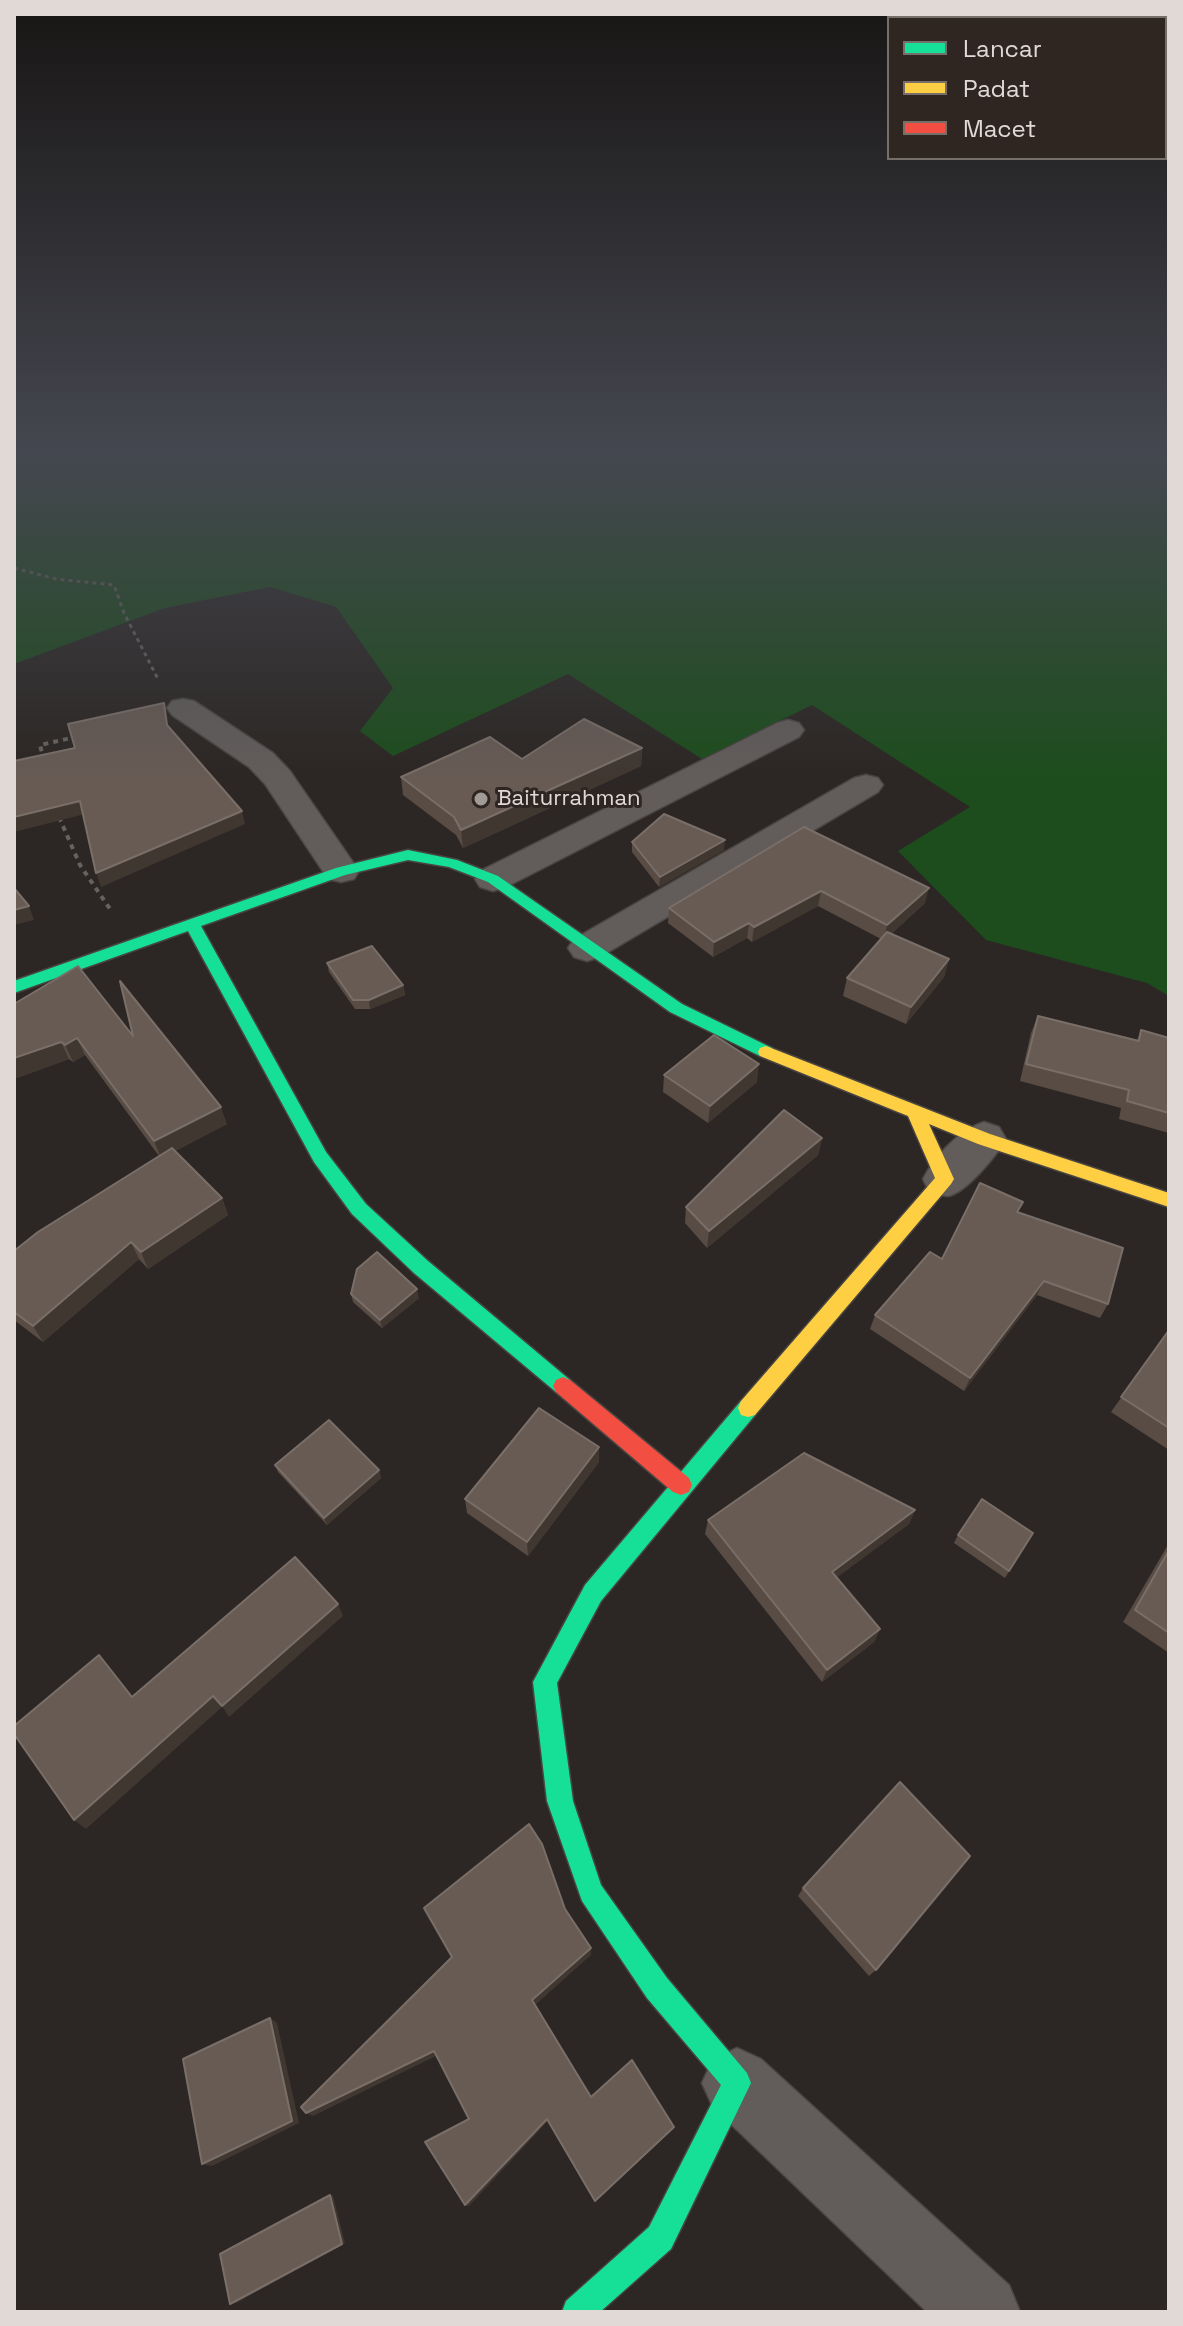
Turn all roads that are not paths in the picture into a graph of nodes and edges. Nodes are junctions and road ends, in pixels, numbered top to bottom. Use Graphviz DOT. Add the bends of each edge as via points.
graph roads {
  1 [pos="183,708"];
  2 [pos="788,730"];
  3 [pos="866,785"];
  4 [pos="341,871"];
  5 [pos="493,879"];
  6 [pos="193,925"];
  7 [pos="587,948"];
  8 [pos="14,987"];
  9 [pos="914,1110"];
  10 [pos="984,1139"];
  11 [pos="945,1179"];
  12 [pos="1169,1200"];
  13 [pos="681,1485"];
  14 [pos="737,2083"];
  15 [pos="577,2312"];
  16 [pos="982,2312"];
  1 -- 4 [label="street" via="261,760"];
  2 -- 5 [label="street"];
  3 -- 7 [label="street"];
  4 -- 5 [label="street" via="408,855 452,863"];
  4 -- 6 [label="street"];
  5 -- 7 [label="street"];
  6 -- 8 [label="street"];
  6 -- 13 [label="street" via="320,1157 359,1209"];
  7 -- 9 [label="street" via="676,1008 755,1047"];
  9 -- 10 [label="street"];
  9 -- 11 [label="street"];
  10 -- 11 [label="street"];
  10 -- 12 [label="street"];
  11 -- 13 [label="street"];
  13 -- 14 [label="street" via="593,1593 545,1682 560,1801 591,1892 657,1988"];
  14 -- 15 [label="street" via="660,2238"];
  14 -- 16 [label="street"];
}
